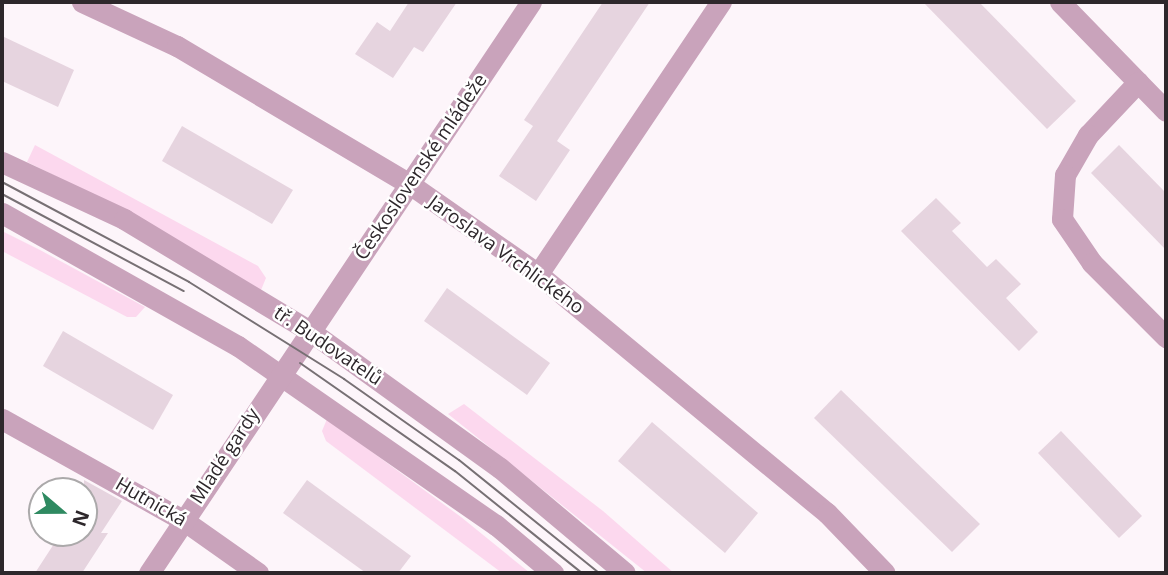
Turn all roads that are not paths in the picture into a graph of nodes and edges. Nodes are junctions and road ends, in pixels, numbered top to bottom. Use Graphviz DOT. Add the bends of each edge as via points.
graph roads {
  1 [pos="82,2"];
  2 [pos="531,2"];
  3 [pos="721,2"];
  4 [pos="1060,2"];
  5 [pos="1138,82"];
  6 [pos="1166,111"];
  7 [pos="2,162"];
  8 [pos="411,185"];
  9 [pos="2,214"];
  10 [pos="538,274"];
  11 [pos="310,331"];
  12 [pos="1166,337"];
  13 [pos="278,375"];
  14 [pos="2,419"];
  15 [pos="183,520"];
  16 [pos="149,573"];
  17 [pos="258,573"];
  18 [pos="553,573"];
  19 [pos="625,573"];
  20 [pos="886,573"];
  1 -- 8 [label="street, Jaroslava Vrchlického" via="177,46"];
  2 -- 8 [label="street, Československé mládeže"];
  3 -- 10 [label="street"];
  4 -- 5 [label="street"];
  5 -- 6 [label="street"];
  5 -- 12 [label="street" via="1088,135 1065,175 1062,219 1092,263"];
  7 -- 11 [label="street, tř. Budovatelů" via="124,219"];
  8 -- 10 [label="street, Jaroslava Vrchlického"];
  8 -- 11 [label="street, Československé mládeže"];
  9 -- 13 [label="street" via="238,346"];
  10 -- 20 [label="street, Jaroslava Vrchlického" via="827,513"];
  11 -- 13 [label="street, Československé mládeže"];
  11 -- 19 [label="street, tř. Budovatelů" via="500,468"];
  13 -- 15 [label="street, Mladé gardy"];
  13 -- 18 [label="street" via="496,525"];
  14 -- 15 [label="street, Hutnická"];
  15 -- 16 [label="street, Mladé gardy"];
  15 -- 17 [label="street, Hutnická"];
}
